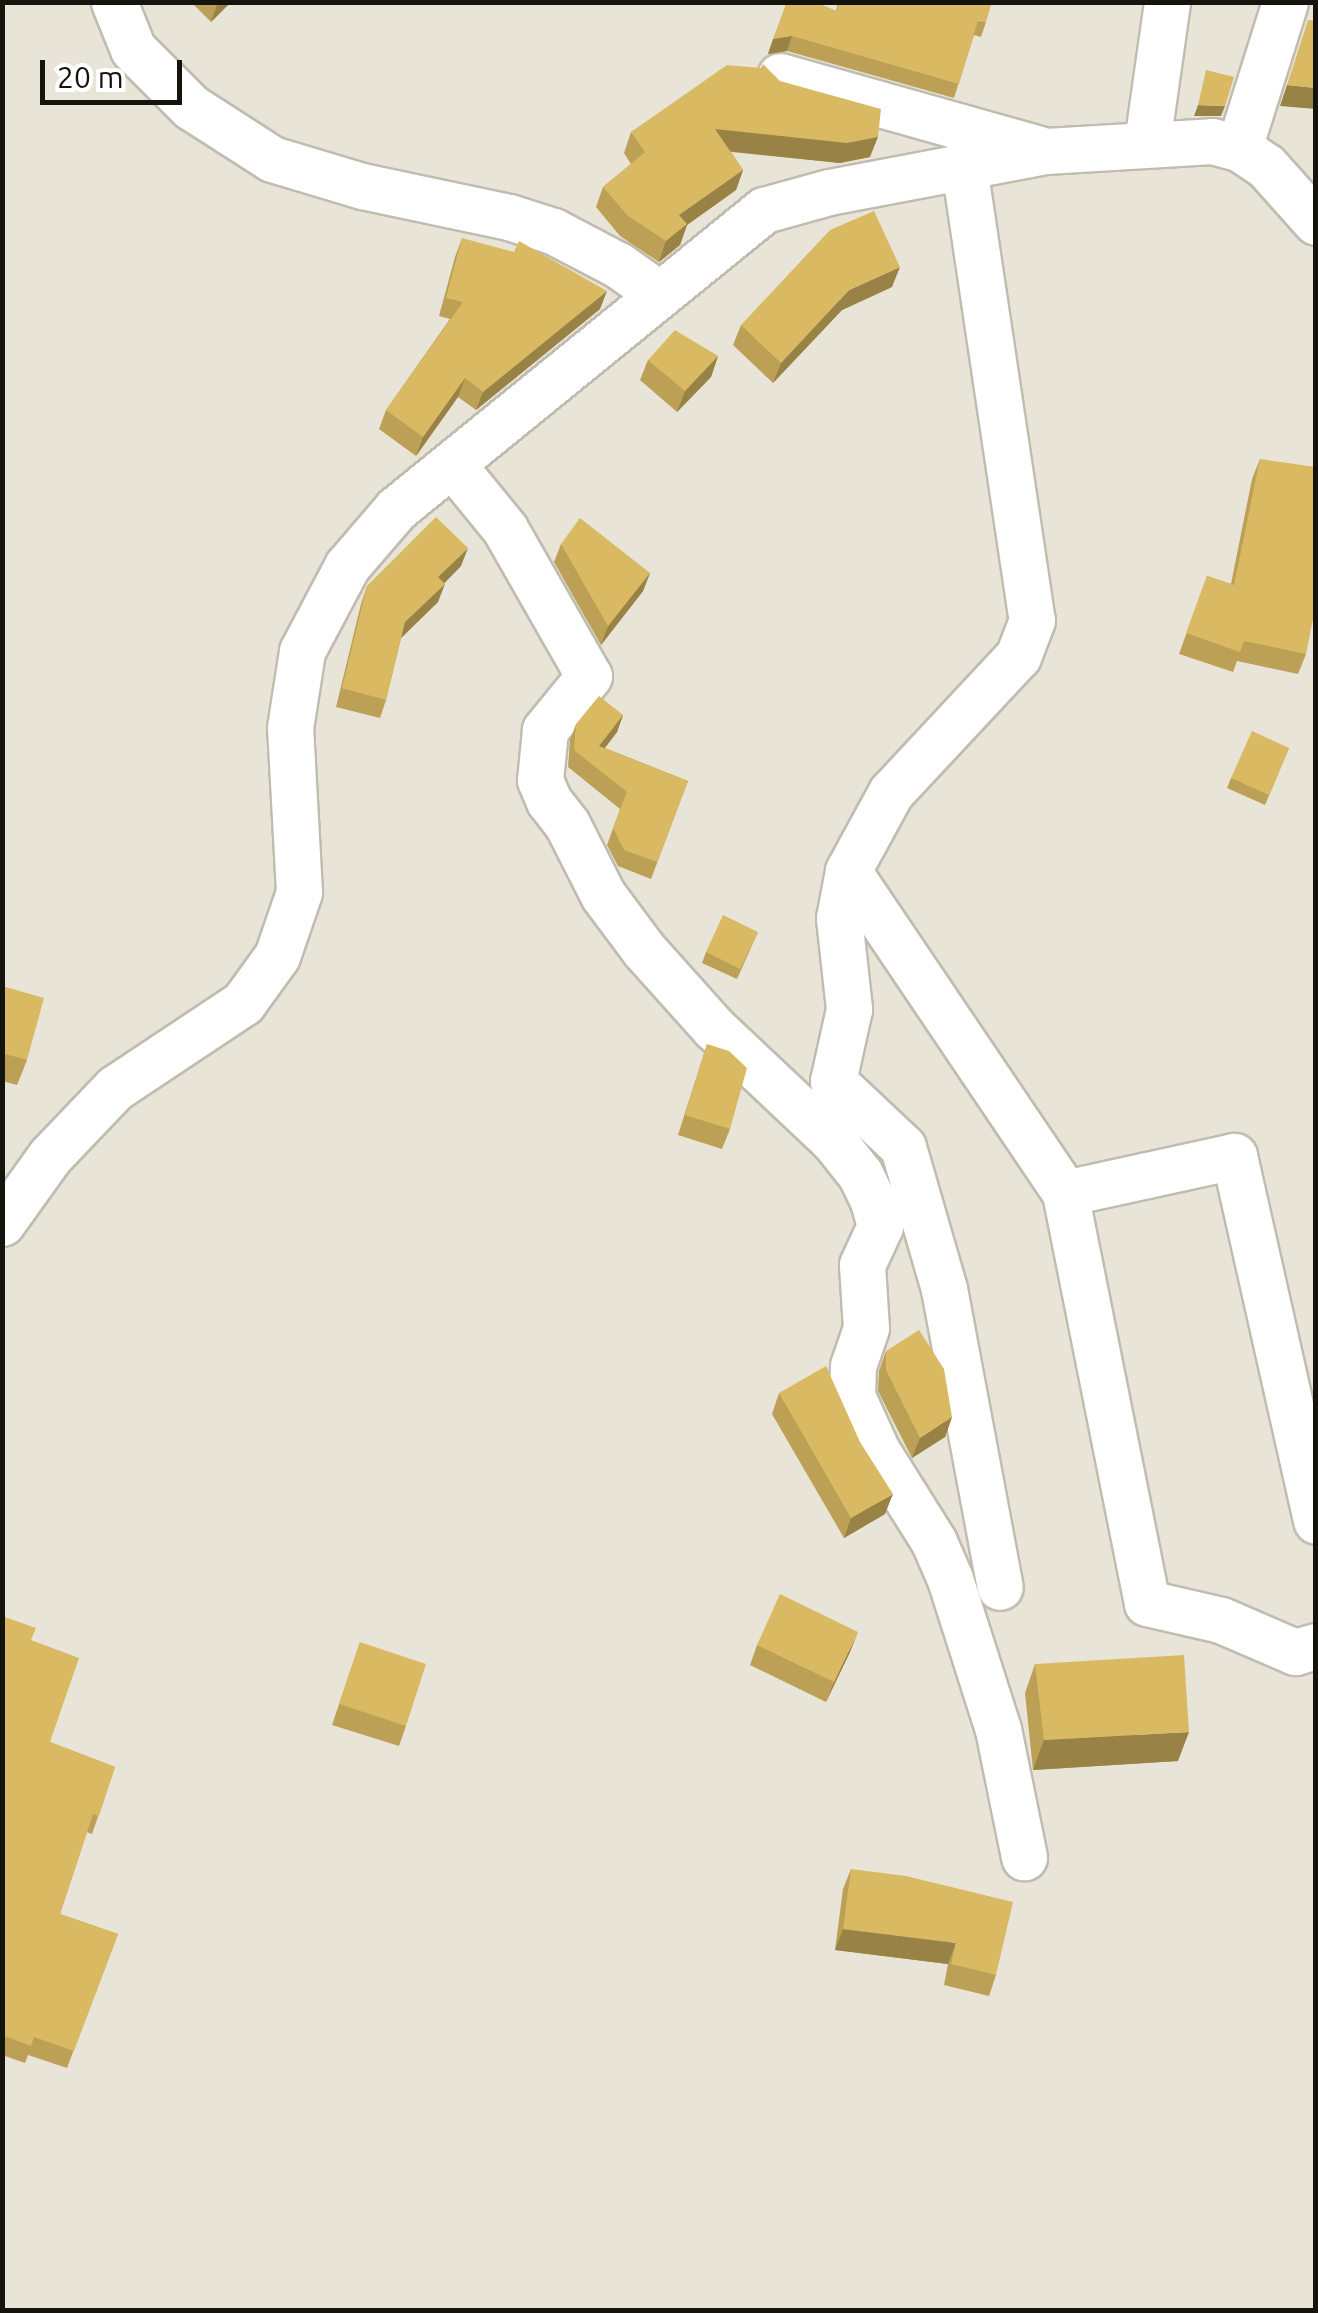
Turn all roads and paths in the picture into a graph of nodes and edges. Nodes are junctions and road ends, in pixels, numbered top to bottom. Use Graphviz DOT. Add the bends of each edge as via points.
graph roads {
  1 [pos="114,2"];
  2 [pos="1166,2"];
  3 [pos="1284,2"];
  4 [pos="780,76"];
  5 [pos="1147,143"];
  6 [pos="1239,148"];
  7 [pos="1046,151"];
  8 [pos="964,167"];
  9 [pos="1316,222"];
  10 [pos="658,293"];
  11 [pos="452,464"];
  12 [pos="848,870"];
  13 [pos="1065,1193"];
  14 [pos="2,1223"];
  15 [pos="1316,1522"];
  16 [pos="1000,1587"];
  17 [pos="1316,1646"];
  18 [pos="1024,1858"];
  1 -- 10 [label="street" via="134,49 191,107 272,159 553,231"];
  2 -- 5 [label="street"];
  3 -- 6 [label="street"];
  4 -- 7 [label="street"];
  5 -- 6 [label="street"];
  5 -- 7 [label="street"];
  6 -- 9 [label="street" via="1266,166"];
  7 -- 8 [label="street"];
  8 -- 10 [label="street" via="764,210"];
  8 -- 12 [label="street" via="1032,620 1018,656 891,792"];
  10 -- 11 [label="street"];
  11 -- 14 [label="street" via="396,509 347,566 302,651 290,728 299,892 277,956 243,1003 116,1088 50,1156"];
  11 -- 18 [label="street" via="505,529 588,676 545,730 540,780 549,801 603,895 644,950 714,1028 833,1140 873,1201 880,1226 862,1266 866,1328 853,1366 852,1396 876,1452 950,1579 998,1728"];
  12 -- 13 [label="street"];
  12 -- 16 [label="street" via="839,918 849,1009 833,1081 903,1147 944,1289"];
  13 -- 15 [label="street" via="1234,1156"];
  13 -- 17 [label="street" via="1148,1602 1221,1620 1295,1652"];
}
